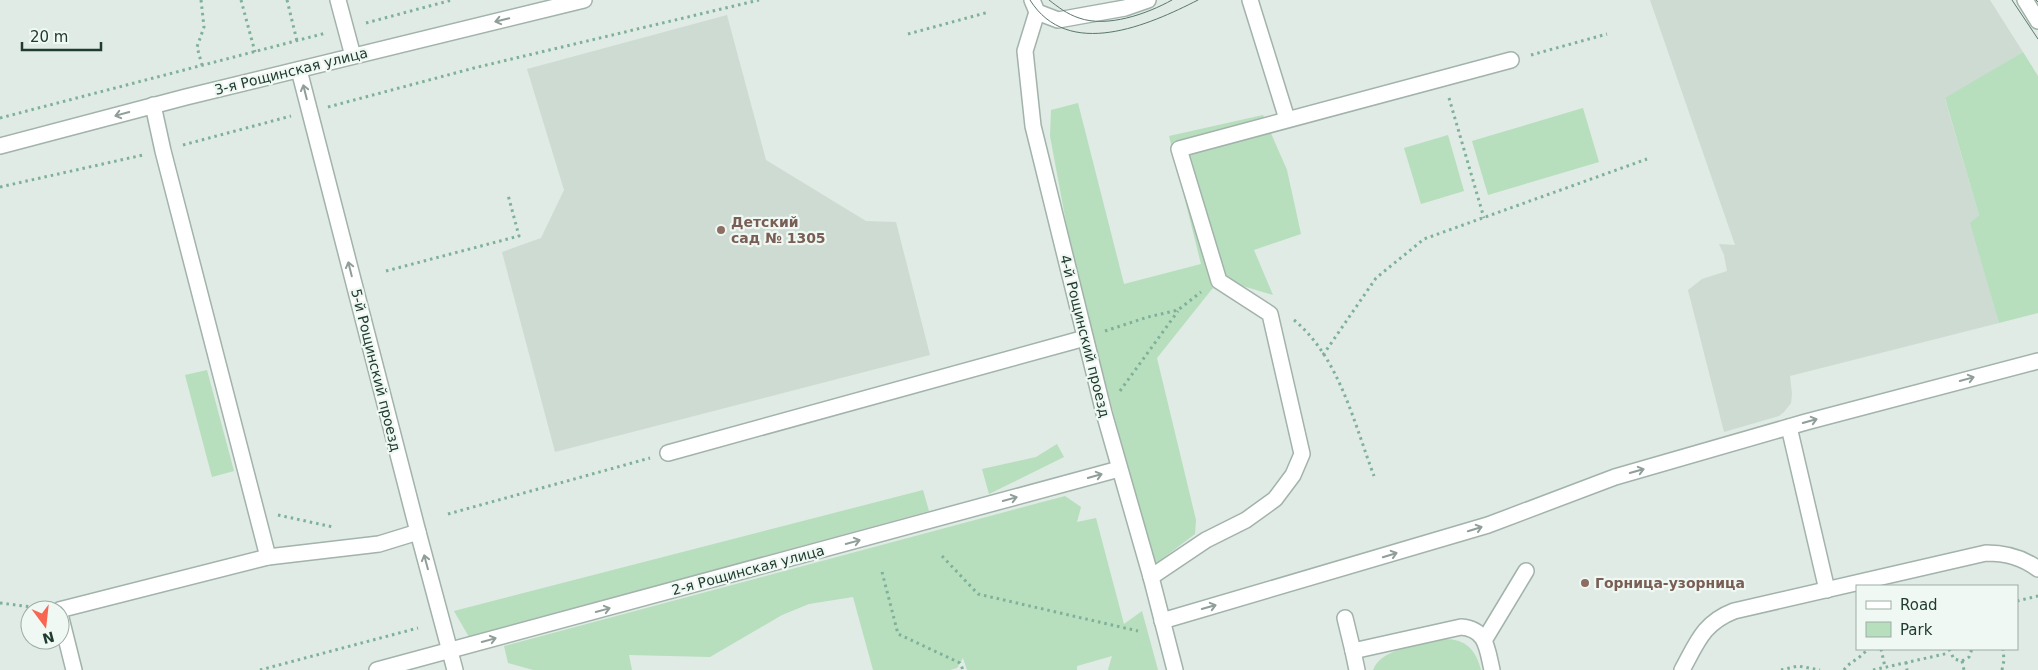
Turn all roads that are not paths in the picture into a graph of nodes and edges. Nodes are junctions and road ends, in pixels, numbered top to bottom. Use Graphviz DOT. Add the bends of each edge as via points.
graph roads {
  1 [pos="338,0"];
  2 [pos="584,0"];
  3 [pos="1148,0"];
  4 [pos="1250,0"];
  5 [pos="1034,6"];
  6 [pos="527,7"];
  7 [pos="353,56"];
  8 [pos="1511,60"];
  9 [pos="299,70"];
  10 [pos="153,106"];
  11 [pos="1287,119"];
  12 [pos="0,146"];
  13 [pos="1085,338"];
  14 [pos="2038,361"];
  15 [pos="1789,426"];
  16 [pos="668,453"];
  17 [pos="1119,469"];
  18 [pos="418,532"];
  19 [pos="268,557"];
  20 [pos="2038,569"];
  21 [pos="1526,571"];
  22 [pos="1151,577"];
  23 [pos="1828,590"];
  24 [pos="70,607"];
  25 [pos="1345,618"];
  26 [pos="1162,621"];
  27 [pos="1485,639"];
  28 [pos="68,650"];
  29 [pos="450,651"];
  30 [pos="1353,651"];
  31 [pos="74,670"];
  32 [pos="377,670"];
  33 [pos="455,670"];
  34 [pos="1175,670"];
  35 [pos="1357,670"];
  36 [pos="1492,670"];
  37 [pos="1682,670"];
  1 -- 7 [label="street"];
  2 -- 6 [label="street, 3-я Рощинская улица"];
  3 -- 5 [label="street" via="1107,12 1058,20"];
  4 -- 11 [label="street"];
  5 -- 13 [label="street, 4-й Рощинский проезд" via="1025,51 1033,126"];
  6 -- 7 [label="street, 3-я Рощинская улица, one-way"];
  7 -- 9 [label="street, 3-я Рощинская улица"];
  8 -- 11 [label="street"];
  9 -- 10 [label="street, 3-я Рощинская улица"];
  18 -- 9 [label="street, 5-й Рощинский проезд, one-way"];
  10 -- 12 [label="street, 3-я Рощинская улица, one-way"];
  10 -- 19 [label="street"];
  11 -- 22 [label="street" via="1179,149 1219,281 1270,314 1302,454 1293,475 1275,499"];
  13 -- 16 [label="street"];
  13 -- 17 [label="street, 4-й Рощинский проезд"];
  15 -- 14 [label="street, one-way"];
  15 -- 23 [label="street"];
  26 -- 15 [label="street, one-way" via="1488,524 1615,477"];
  17 -- 22 [label="street, 4-й Рощинский проезд"];
  29 -- 17 [label="street, 2-я Рощинская улица, one-way"];
  18 -- 19 [label="street" via="379,544"];
  29 -- 18 [label="street, 5-й Рощинский проезд, one-way"];
  19 -- 24 [label="street"];
  20 -- 23 [label="street" via="2018,557 1986,552"];
  21 -- 27 [label="street"];
  22 -- 26 [label="street, 4-й Рощинский проезд"];
  23 -- 37 [label="street" via="1734,611 1717,619 1708,626"];
  25 -- 30 [label="street"];
  26 -- 34 [label="street, 4-й Рощинский проезд"];
  27 -- 30 [label="street" via="1476,630 1462,627"];
  27 -- 36 [label="street"];
  28 -- 31 [label="street"];
  29 -- 32 [label="street, 2-я Рощинская улица"];
  29 -- 33 [label="street, 5-й Рощинский проезд"];
  30 -- 35 [label="street"];
}
